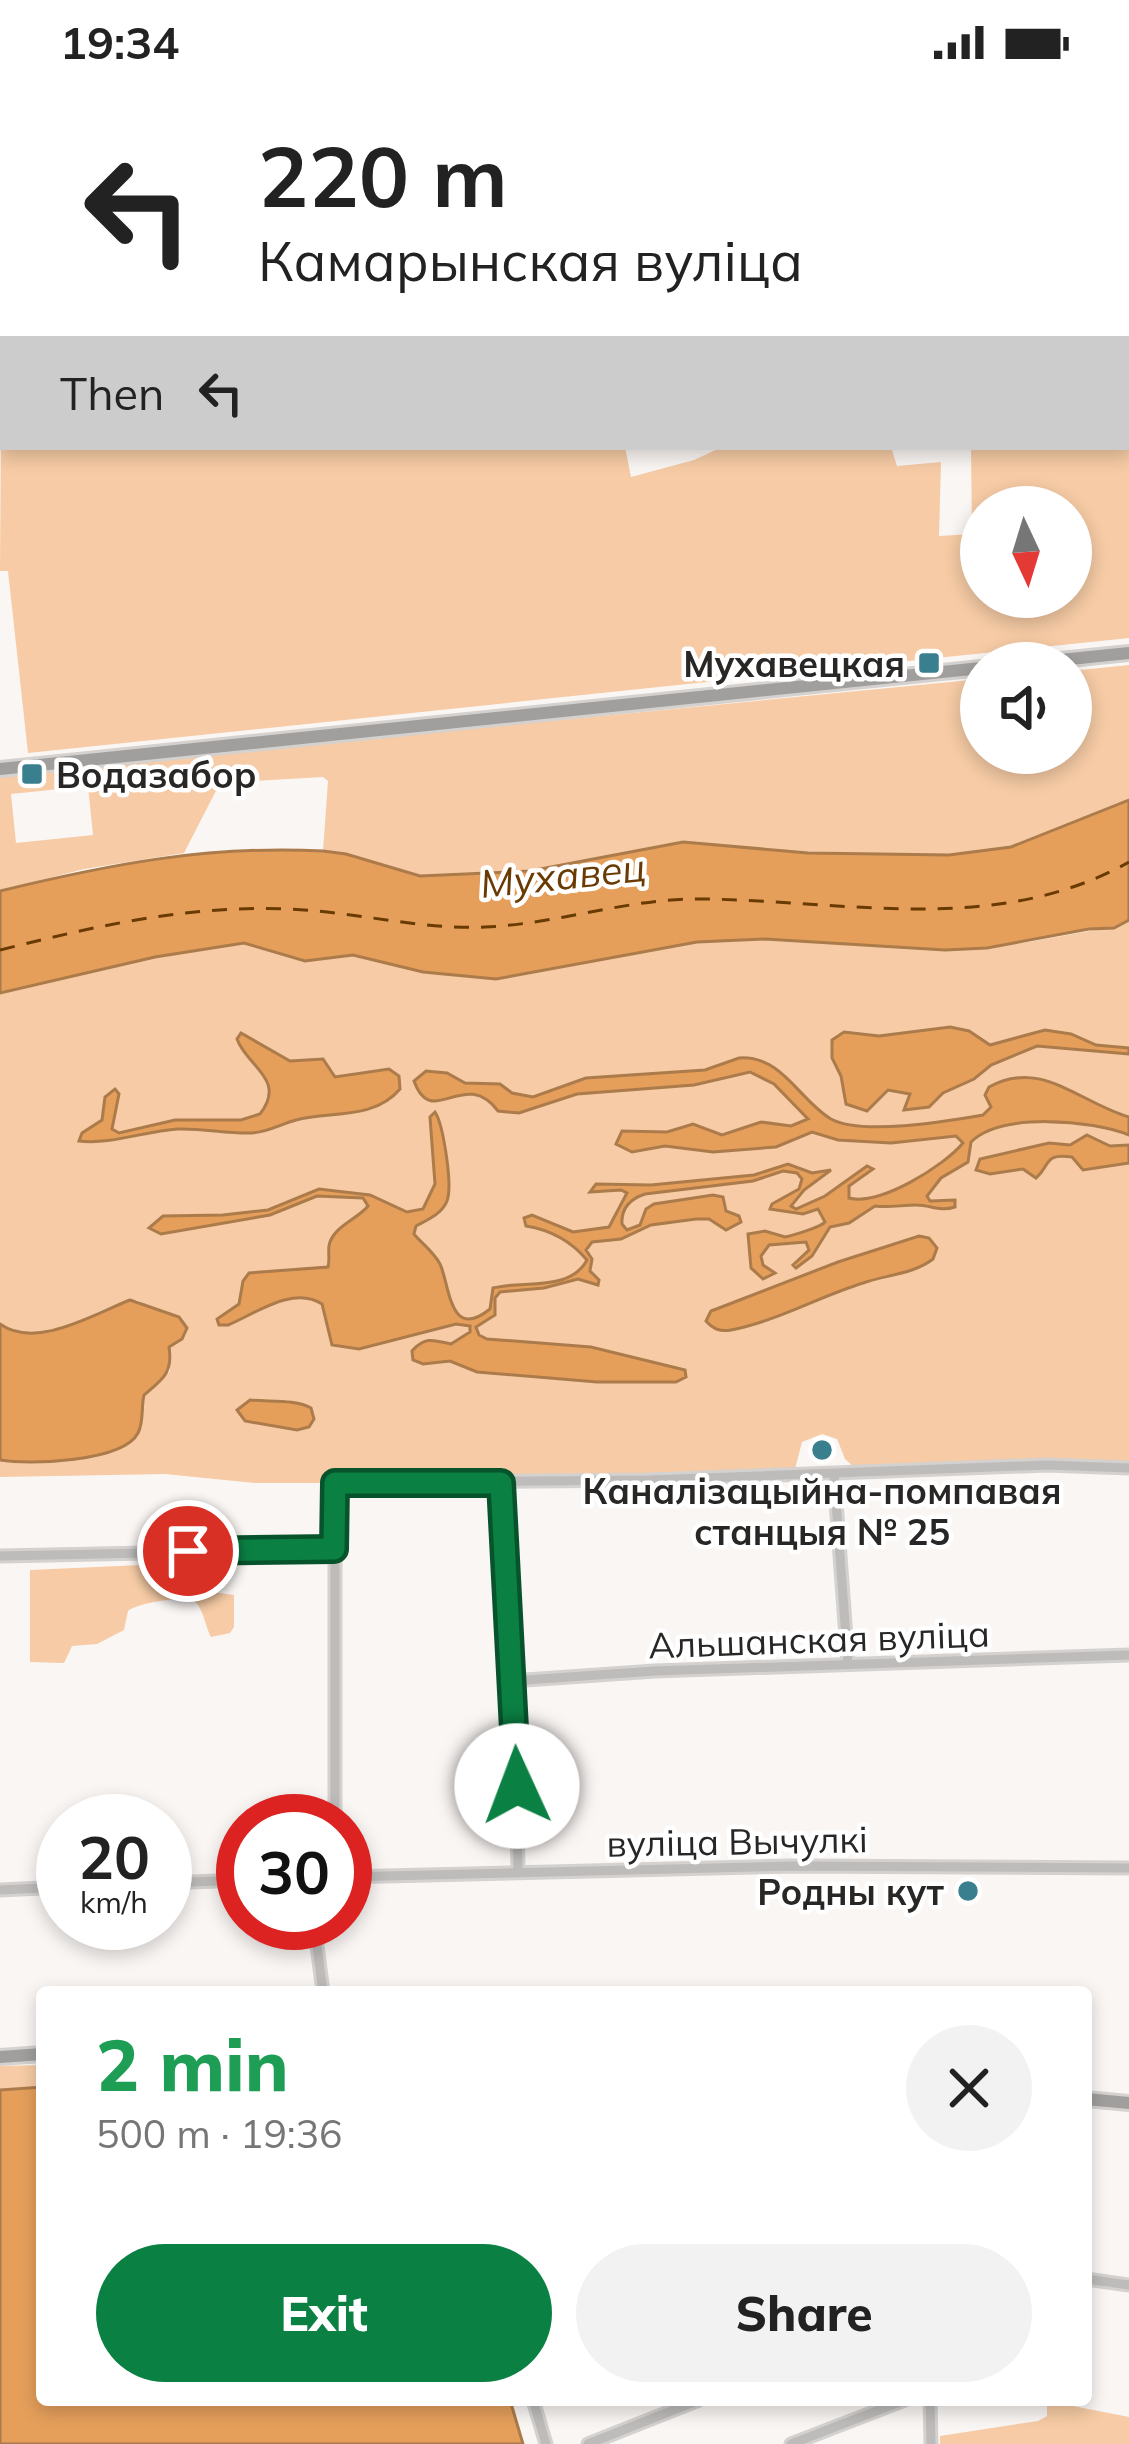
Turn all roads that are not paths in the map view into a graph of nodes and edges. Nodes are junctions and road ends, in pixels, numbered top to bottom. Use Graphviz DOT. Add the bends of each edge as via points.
graph roads {
  1 [pos="1129,653"];
  2 [pos="1092,657"];
  3 [pos="960,670"];
  4 [pos="0,769"];
  5 [pos="1129,1468"];
  6 [pos="834,1475"];
  7 [pos="501,1483"];
  8 [pos="334,1549"];
  9 [pos="0,1556"];
  10 [pos="1129,1655"];
  11 [pos="848,1664"];
  12 [pos="511,1681"];
  13 [pos="335,1794"];
  14 [pos="1129,1868"];
  15 [pos="518,1871"];
  16 [pos="372,1876"];
  17 [pos="36,1888"];
  18 [pos="0,1890"];
  19 [pos="318,1950"];
  20 [pos="322,1986"];
  21 [pos="36,2054"];
  22 [pos="0,2057"];
  23 [pos="1092,2100"];
  24 [pos="1129,2103"];
  25 [pos="1092,2280"];
  26 [pos="1129,2285"];
  27 [pos="535,2406"];
  28 [pos="684,2406"];
  29 [pos="889,2406"];
  30 [pos="930,2406"];
  31 [pos="546,2444"];
  32 [pos="588,2444"];
  33 [pos="791,2444"];
  34 [pos="931,2444"];
  1 -- 2 [label="street"];
  3 -- 4 [label="street"];
  5 -- 6 [label="street"];
  6 -- 7 [label="street"];
  6 -- 11 [label="street"];
  7 -- 8 [label="street" via="335,1483"];
  7 -- 12 [label="street"];
  8 -- 9 [label="street"];
  8 -- 13 [label="street"];
  10 -- 11 [label="street, Альшанская вуліца"];
  11 -- 12 [label="street, Альшанская вуліца"];
  12 -- 15 [label="street"];
  14 -- 15 [label="street, вуліца Вычулкі"];
  15 -- 16 [label="street, вуліца Вычулкі"];
  17 -- 18 [label="street"];
  19 -- 20 [label="street"];
  21 -- 22 [label="street"];
  23 -- 24 [label="street"];
  25 -- 26 [label="street"];
  27 -- 31 [label="street"];
  28 -- 32 [label="street"];
  29 -- 33 [label="street"];
  30 -- 34 [label="street"];
}
